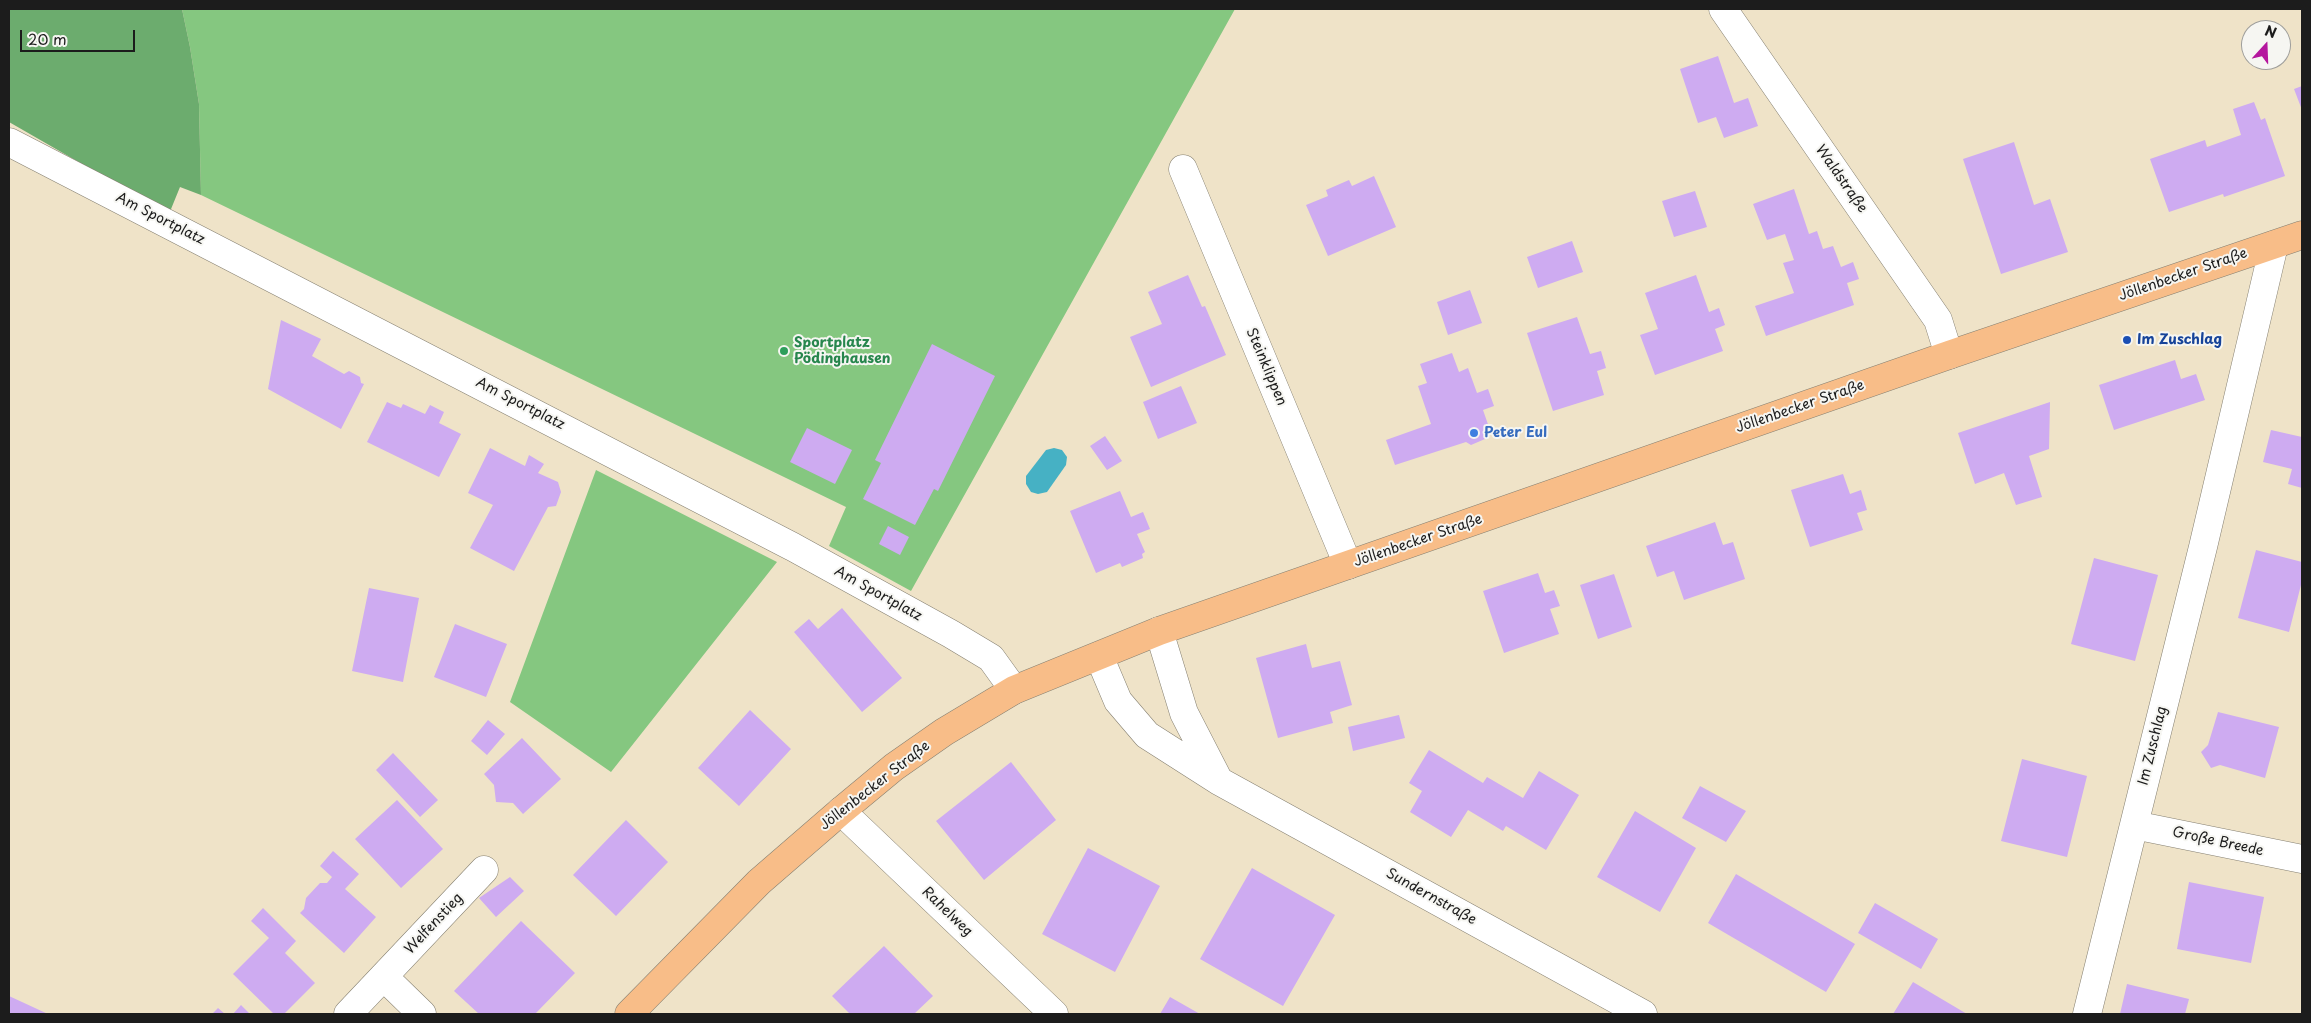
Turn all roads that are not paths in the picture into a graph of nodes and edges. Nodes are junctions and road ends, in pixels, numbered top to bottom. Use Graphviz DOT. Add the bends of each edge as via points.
graph roads {
  1 [pos="1723,9"];
  2 [pos="9,142"];
  3 [pos="1183,169"];
  4 [pos="2302,235"];
  5 [pos="2274,244"];
  6 [pos="1949,355"];
  7 [pos="1348,565"];
  8 [pos="1160,631"];
  9 [pos="1099,656"];
  10 [pos="1014,690"];
  11 [pos="1219,781"];
  12 [pos="841,810"];
  13 [pos="2134,825"];
  14 [pos="2302,859"];
  15 [pos="484,870"];
  16 [pos="384,977"];
  17 [pos="348,1014"];
  18 [pos="422,1014"];
  19 [pos="629,1014"];
  20 [pos="1054,1014"];
  21 [pos="1643,1014"];
  22 [pos="2086,1014"];
  1 -- 6 [label="street, Waldstraße" via="1938,320"];
  2 -- 10 [label="street, Am Sportplatz" via="810,556 991,658"];
  3 -- 7 [label="street, Steinklippen"];
  4 -- 5 [label="main road, Jöllenbecker Straße"];
  5 -- 6 [label="main road, Jöllenbecker Straße"];
  5 -- 13 [label="street, Im Zuschlag"];
  6 -- 7 [label="main road, Jöllenbecker Straße"];
  7 -- 8 [label="main road, Jöllenbecker Straße"];
  8 -- 9 [label="main road, Jöllenbecker Straße"];
  8 -- 11 [label="street" via="1184,712"];
  9 -- 10 [label="main road, Jöllenbecker Straße"];
  9 -- 11 [label="street, Sundernstraße" via="1118,701 1147,736"];
  10 -- 12 [label="main road, Jöllenbecker Straße" via="944,732"];
  11 -- 21 [label="street, Sundernstraße"];
  12 -- 19 [label="main road, Jöllenbecker Straße" via="759,882"];
  12 -- 20 [label="street, Rahelweg"];
  13 -- 14 [label="street, Große Breede"];
  13 -- 22 [label="street, Im Zuschlag"];
  15 -- 16 [label="street, Welfenstieg"];
  16 -- 17 [label="street, Welfenstieg"];
  16 -- 18 [label="street"];
}
